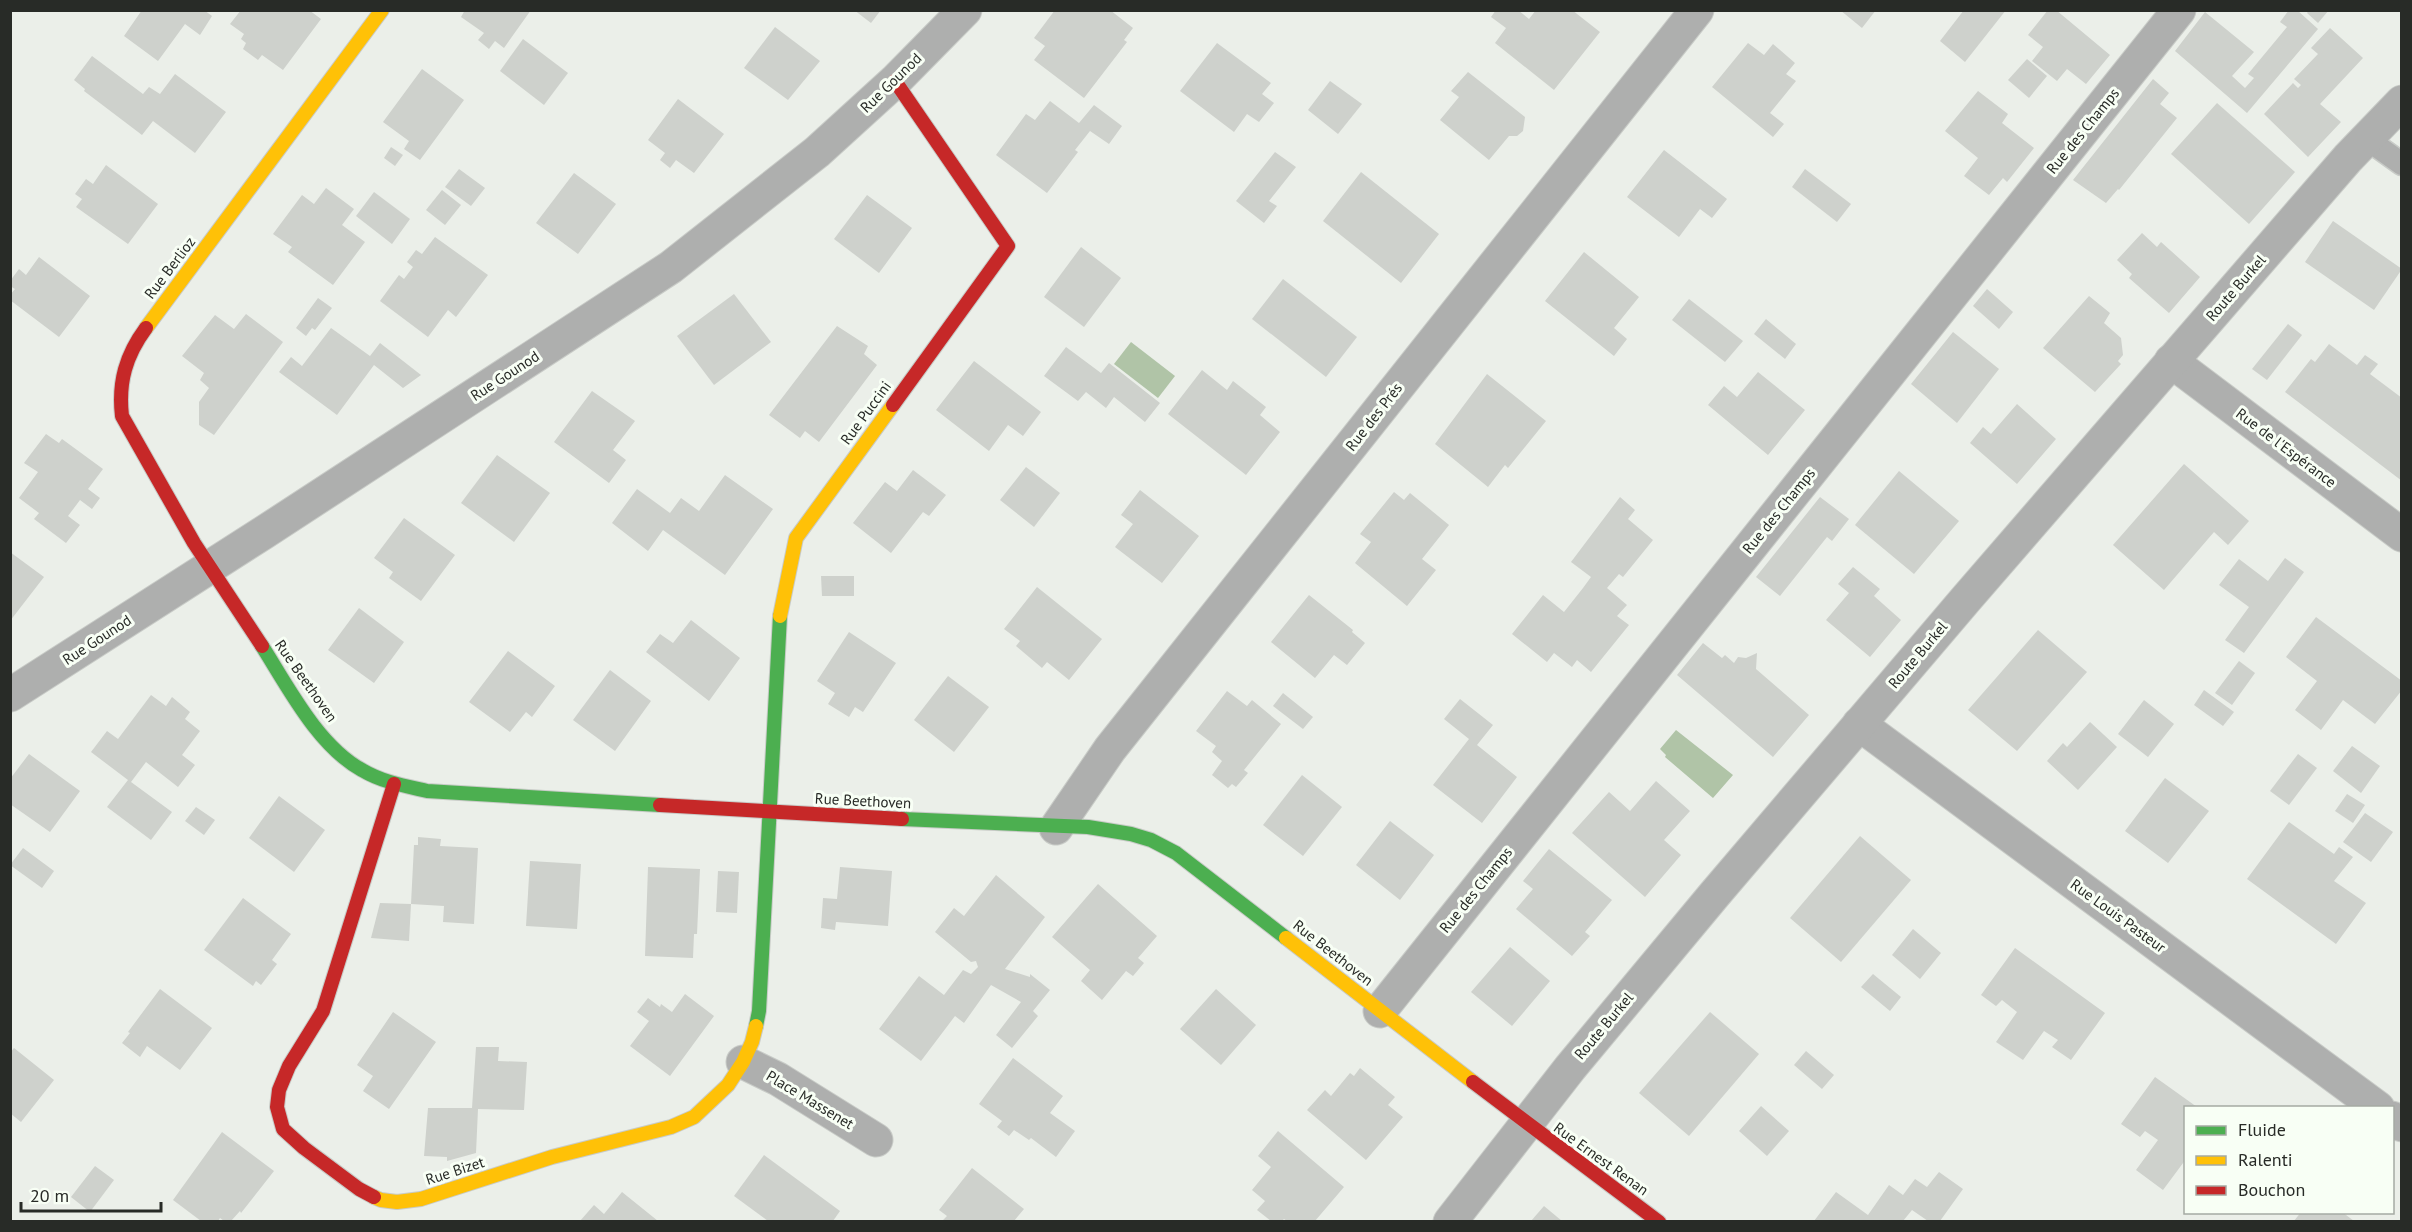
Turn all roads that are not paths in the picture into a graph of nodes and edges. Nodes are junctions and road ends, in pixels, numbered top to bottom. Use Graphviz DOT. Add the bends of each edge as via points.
graph roads {
  1 [pos="382,10"];
  2 [pos="965,10"];
  3 [pos="1697,10"];
  4 [pos="2179,10"];
  5 [pos="895,81"];
  6 [pos="2402,102"];
  7 [pos="2367,139"];
  8 [pos="2402,164"];
  9 [pos="2171,362"];
  10 [pos="2402,535"];
  11 [pos="210,567"];
  12 [pos="10,695"];
  13 [pos="1859,724"];
  14 [pos="394,784"];
  15 [pos="770,812"];
  16 [pos="1056,828"];
  17 [pos="1380,1011"];
  18 [pos="743,1062"];
  19 [pos="2377,1106"];
  20 [pos="1525,1123"];
  21 [pos="876,1140"];
  22 [pos="1450,1221"];
  23 [pos="1659,1221"];
  1 -- 11 [label="street, Rue Berlioz" via="126,359 120,379 122,416"];
  2 -- 5 [label="street, Rue Gounod"];
  3 -- 16 [label="street, Rue des Prés" via="1110,749"];
  4 -- 17 [label="street, Rue des Champs"];
  5 -- 11 [label="street, Rue Gounod" via="817,152 671,267"];
  5 -- 15 [label="street, Rue Puccini" via="1008,246 796,538 781,605"];
  6 -- 7 [label="street, Route Burkel"];
  7 -- 8 [label="lane"];
  7 -- 9 [label="street, Route Burkel"];
  9 -- 10 [label="street, Rue de l'Espérance"];
  9 -- 13 [label="street, Route Burkel"];
  11 -- 12 [label="street, Rue Gounod"];
  11 -- 14 [label="street, Rue Beethoven" via="313,724 361,770"];
  13 -- 19 [label="street, Rue Louis Pasteur"];
  13 -- 20 [label="street, Route Burkel"];
  14 -- 15 [label="street, Rue Beethoven" via="427,791"];
  14 -- 18 [label="street, Rue Bizet" via="323,1011 279,1090 277,1107 283,1129 304,1148 359,1189 381,1200 421,1199 694,1117 728,1085"];
  15 -- 16 [label="street, Rue Beethoven"];
  15 -- 18 [label="street, Rue Bizet" via="759,1011"];
  16 -- 17 [label="street, Rue Beethoven" via="1108,829 1140,836 1171,850"];
  17 -- 20 [label="street, Rue Beethoven"];
  18 -- 21 [label="street, Place Massenet"];
  20 -- 22 [label="street, Route Burkel"];
  20 -- 23 [label="street, Rue Ernest Renan"];
}
